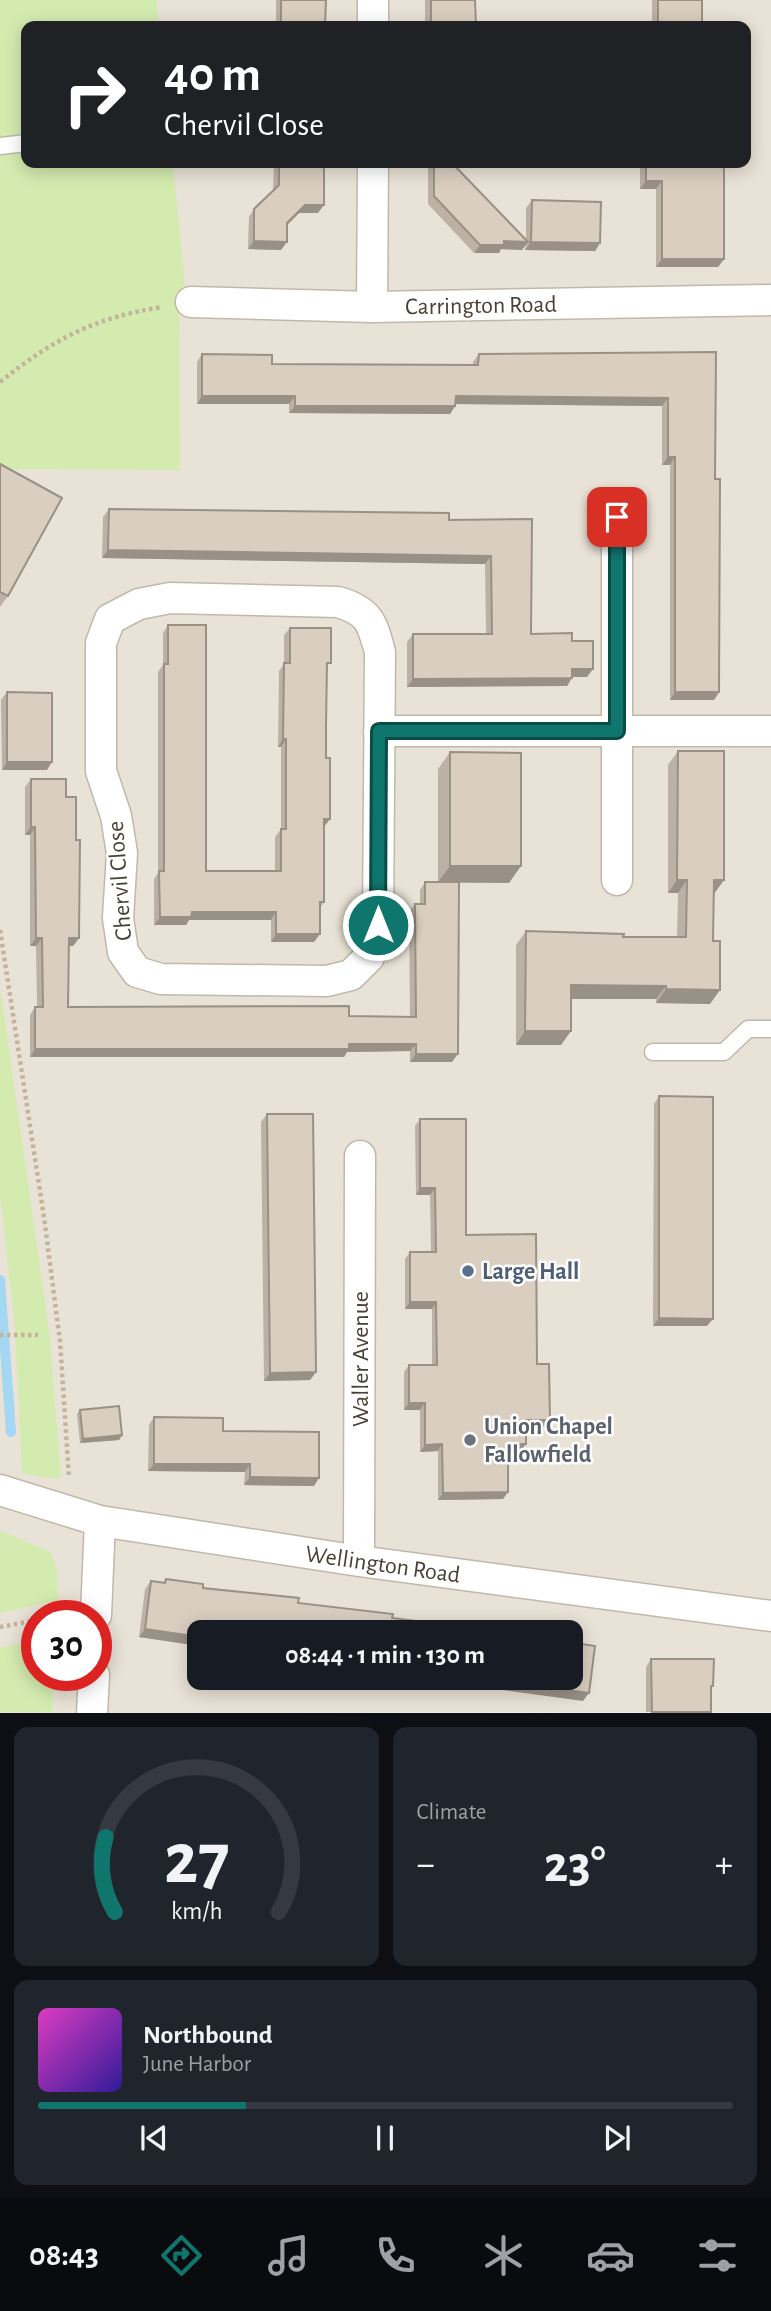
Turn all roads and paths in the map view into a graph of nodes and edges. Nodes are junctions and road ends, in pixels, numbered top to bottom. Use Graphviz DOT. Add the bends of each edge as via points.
graph roads {
  1 [pos="373,0"];
  2 [pos="373,21"];
  3 [pos="21,144"];
  4 [pos="0,146"];
  5 [pos="373,168"];
  6 [pos="771,300"];
  7 [pos="191,302"];
  8 [pos="372,307"];
  9 [pos="0,382"];
  10 [pos="617,517"];
  11 [pos="379,731"];
  12 [pos="617,731"];
  13 [pos="771,731"];
  14 [pos="617,880"];
  15 [pos="0,930"];
  16 [pos="771,1029"];
  17 [pos="653,1052"];
  18 [pos="360,1156"];
  19 [pos="0,1335"];
  20 [pos="38,1335"];
  21 [pos="0,1490"];
  22 [pos="72,1512"];
  23 [pos="100,1521"];
  24 [pos="359,1561"];
  25 [pos="97,1600"];
  26 [pos="771,1616"];
  27 [pos="21,1623"];
  28 [pos="0,1627"];
  29 [pos="93,1691"];
  30 [pos="92,1713"];
  1 -- 2 [label="street"];
  3 -- 4 [label="lane"];
  5 -- 8 [label="street"];
  6 -- 8 [label="street, Carrington Road"];
  7 -- 8 [label="street, Carrington Road"];
  7 -- 9 [label="path" via="128,312 80,328"];
  10 -- 12 [label="street"];
  11 -- 11 [label="street, Chervil Close" via="378,925 369,957 351,975 327,981 161,979 137,972 123,952 118,918 122,853 101,771 101,643 110,619 139,604 170,598 338,602 358,608 373,624 380,652"];
  11 -- 12 [label="street"];
  12 -- 13 [label="street"];
  12 -- 14 [label="street"];
  15 -- 22 [label="path" via="60,1341"];
  16 -- 17 [label="lane" via="748,1029 723,1052"];
  18 -- 24 [label="street, Waller Avenue"];
  19 -- 20 [label="path"];
  21 -- 22 [label="street, Wellington Road"];
  22 -- 23 [label="street, Wellington Road"];
  23 -- 24 [label="street, Wellington Road"];
  23 -- 25 [label="street"];
  24 -- 26 [label="street, Wellington Road"];
  27 -- 28 [label="path"];
  29 -- 30 [label="street"];
}
